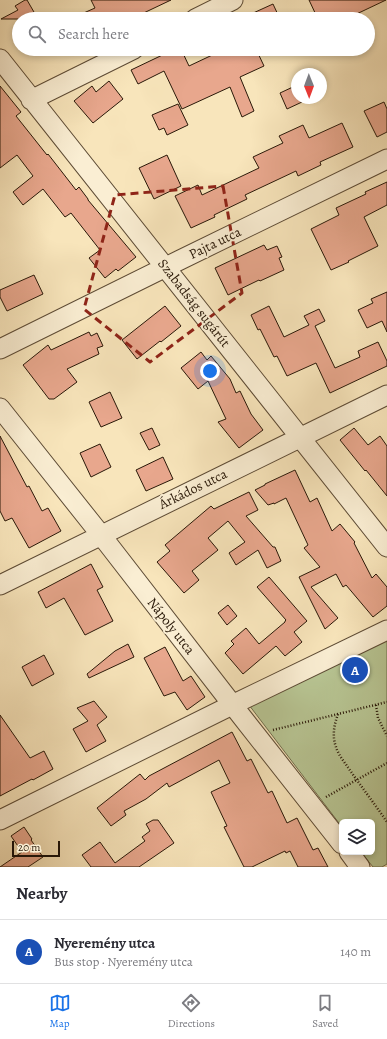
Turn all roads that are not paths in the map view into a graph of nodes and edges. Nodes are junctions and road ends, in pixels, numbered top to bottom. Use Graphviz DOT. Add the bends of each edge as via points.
graph roads {
  1 [pos="233,0"];
  2 [pos="209,12"];
  3 [pos="120,56"];
  4 [pos="0,59"];
  5 [pos="32,100"];
  6 [pos="387,159"];
  7 [pos="165,267"];
  8 [pos="0,349"];
  9 [pos="387,395"];
  10 [pos="0,408"];
  11 [pos="300,437"];
  12 [pos="101,535"];
  13 [pos="387,547"];
  14 [pos="0,585"];
  15 [pos="387,630"];
  16 [pos="232,705"];
  17 [pos="0,820"];
  18 [pos="339,840"];
  19 [pos="351,855"];
  20 [pos="360,867"];
  1 -- 2 [label="street"];
  3 -- 5 [label="street"];
  4 -- 5 [label="street, Szabadság sugárút"];
  5 -- 7 [label="street, Szabadság sugárút"];
  6 -- 7 [label="street, Pajta utca"];
  7 -- 8 [label="street, Pajta utca"];
  7 -- 11 [label="street, Szabadság sugárút"];
  9 -- 11 [label="street, Árkádos utca"];
  10 -- 12 [label="street, Nápoly utca"];
  11 -- 12 [label="street, Árkádos utca"];
  11 -- 13 [label="street, Szabadság sugárút"];
  12 -- 14 [label="street, Árkádos utca"];
  12 -- 16 [label="street, Nápoly utca"];
  15 -- 16 [label="street"];
  16 -- 17 [label="street"];
  16 -- 18 [label="street, Nápoly utca"];
  19 -- 20 [label="street"];
}
